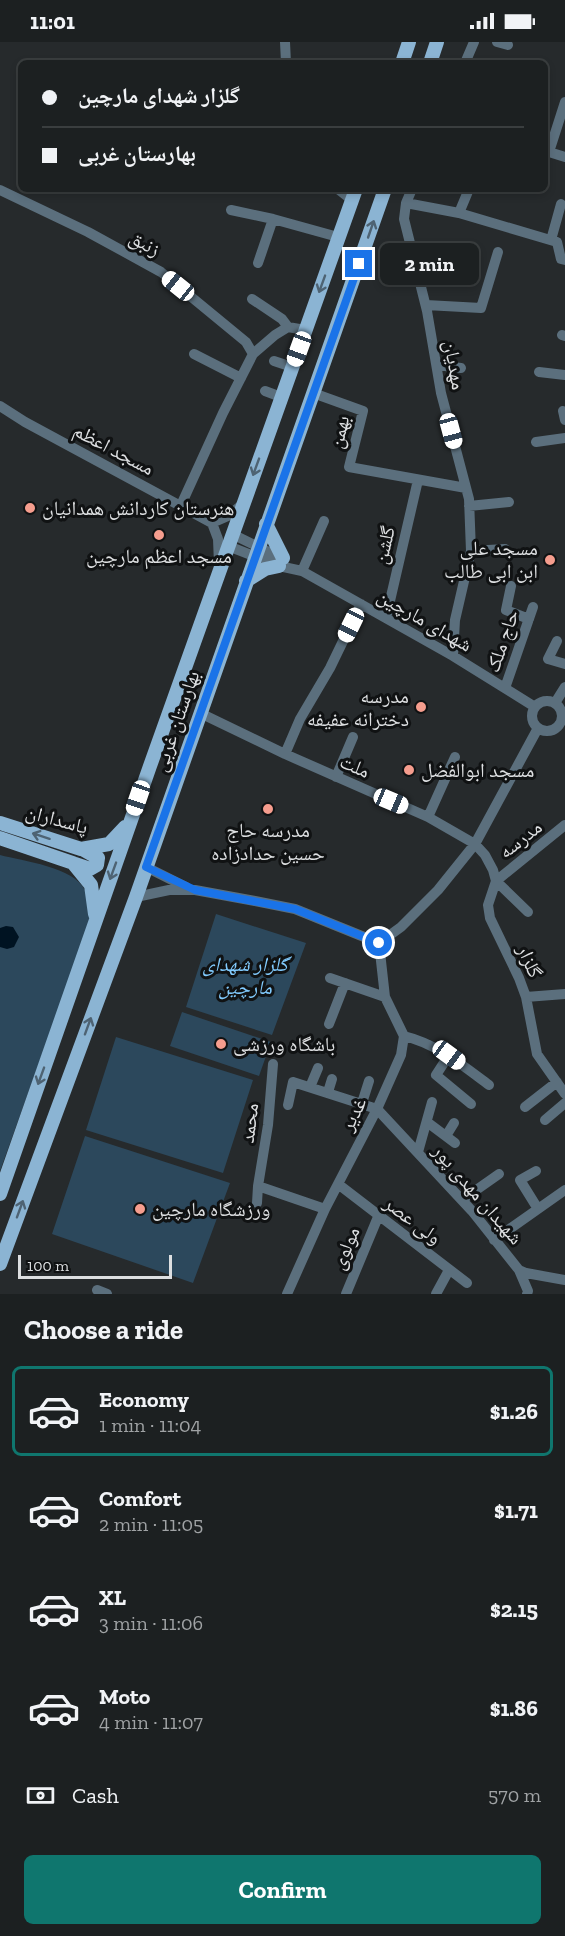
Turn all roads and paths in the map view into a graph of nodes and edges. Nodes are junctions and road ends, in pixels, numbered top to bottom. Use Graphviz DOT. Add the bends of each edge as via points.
graph roads {
  1 [pos="285,42"];
  2 [pos="409,42"];
  3 [pos="437,42"];
  4 [pos="474,42"];
  5 [pos="286,60"];
  6 [pos="403,60"];
  7 [pos="431,60"];
  8 [pos="466,60"];
  9 [pos="565,102"];
  10 [pos="565,157"];
  11 [pos="0,190"];
  12 [pos="384,192"];
  13 [pos="411,192"];
  14 [pos="468,192"];
  15 [pos="354,194"];
  16 [pos="406,203"];
  17 [pos="561,204"];
  18 [pos="231,210"];
  19 [pos="459,213"];
  20 [pos="273,219"];
  21 [pos="338,237"];
  22 [pos="550,240"];
  23 [pos="498,252"];
  24 [pos="565,260"];
  25 [pos="258,263"];
  26 [pos="252,299"];
  27 [pos="426,305"];
  28 [pos="288,327"];
  29 [pos="305,330"];
  30 [pos="194,354"];
  31 [pos="253,354"];
  32 [pos="274,361"];
  33 [pos="437,365"];
  34 [pos="292,367"];
  35 [pos="461,368"];
  36 [pos="539,372"];
  37 [pos="565,375"];
  38 [pos="241,378"];
  39 [pos="265,391"];
  40 [pos="313,393"];
  41 [pos="281,397"];
  42 [pos="0,406"];
  43 [pos="565,438"];
  44 [pos="536,442"];
  45 [pos="418,480"];
  46 [pos="466,488"];
  47 [pos="509,502"];
  48 [pos="243,504"];
  49 [pos="181,505"];
  50 [pos="469,506"];
  51 [pos="324,521"];
  52 [pos="212,523"];
  53 [pos="266,524"];
  54 [pos="230,540"];
  55 [pos="505,549"];
  56 [pos="257,551"];
  57 [pos="471,551"];
  58 [pos="281,562"];
  59 [pos="298,570"];
  60 [pos="219,571"];
  61 [pos="246,581"];
  62 [pos="511,586"];
  63 [pos="361,604"];
  64 [pos="533,607"];
  65 [pos="386,618"];
  66 [pos="529,619"];
  67 [pos="557,641"];
  68 [pos="453,656"];
  69 [pos="565,664"];
  70 [pos="565,687"];
  71 [pos="505,688"];
  72 [pos="555,703"];
  73 [pos="535,707"];
  74 [pos="200,713"];
  75 [pos="563,726"];
  76 [pos="538,728"];
  77 [pos="353,737"];
  78 [pos="285,754"];
  79 [pos="455,757"];
  80 [pos="336,777"];
  81 [pos="428,817"];
  82 [pos="130,821"];
  83 [pos="0,823"];
  84 [pos="565,825"];
  85 [pos="0,837"];
  86 [pos="474,844"];
  87 [pos="81,849"];
  88 [pos="74,863"];
  89 [pos="146,867"];
  90 [pos="496,881"];
  91 [pos="195,890"];
  92 [pos="136,897"];
  93 [pos="528,912"];
  94 [pos="95,922"];
  95 [pos="379,943"];
  96 [pos="330,978"];
  97 [pos="345,983"];
  98 [pos="565,994"];
  99 [pos="526,997"];
  100 [pos="385,998"];
  101 [pos="329,1024"];
  102 [pos="404,1036"];
  103 [pos="449,1055"];
  104 [pos="273,1064"];
  105 [pos="318,1068"];
  106 [pos="332,1079"];
  107 [pos="369,1081"];
  108 [pos="557,1082"];
  109 [pos="489,1085"];
  110 [pos="310,1087"];
  111 [pos="327,1092"];
  112 [pos="565,1094"];
  113 [pos="432,1102"];
  114 [pos="362,1103"];
  115 [pos="565,1103"];
  116 [pos="471,1104"];
  117 [pos="288,1105"];
  118 [pos="525,1107"];
  119 [pos="377,1109"];
  120 [pos="545,1120"];
  121 [pos="427,1122"];
  122 [pos="454,1123"];
  123 [pos="19,1139"];
  124 [pos="42,1148"];
  125 [pos="418,1152"];
  126 [pos="536,1171"];
  127 [pos="499,1174"];
  128 [pos="338,1184"];
  129 [pos="258,1186"];
  130 [pos="565,1190"];
  131 [pos="0,1194"];
  132 [pos="462,1200"];
  133 [pos="257,1203"];
  134 [pos="325,1209"];
  135 [pos="537,1209"];
  136 [pos="378,1217"];
  137 [pos="494,1240"];
  138 [pos="0,1264"];
  139 [pos="449,1270"];
  140 [pos="519,1270"];
  141 [pos="565,1280"];
  142 [pos="467,1283"];
  143 [pos="287,1294"];
  144 [pos="346,1294"];
  145 [pos="436,1294"];
  146 [pos="527,1294"];
  1 -- 5 [label="street"];
  2 -- 6 [label="main road"];
  3 -- 7 [label="main road"];
  4 -- 8 [label="street"];
  9 -- 10 [label="street" via="549,152"];
  11 -- 31 [label="street, زنبق" via="161,272 246,342"];
  40 -- 12 [label="main road, بهارستان غربی, one-way"];
  13 -- 16 [label="street, مهدیان"];
  14 -- 19 [label="street"];
  15 -- 21 [label="main road, بهارستان غربی"];
  16 -- 19 [label="street"];
  16 -- 27 [label="street, مهدیان" via="404,219"];
  17 -- 22 [label="street"];
  18 -- 20 [label="street"];
  19 -- 22 [label="street"];
  20 -- 21 [label="street"];
  20 -- 25 [label="street"];
  21 -- 29 [label="main road, بهارستان غربی, one-way"];
  22 -- 24 [label="street" via="557,242 561,259"];
  23 -- 27 [label="street" via="481,308"];
  26 -- 28 [label="street"];
  27 -- 33 [label="street, مهدیان"];
  28 -- 29 [label="street"];
  28 -- 31 [label="street"];
  29 -- 34 [label="main road, بهارستان غربی"];
  30 -- 38 [label="street"];
  31 -- 38 [label="street"];
  32 -- 34 [label="street"];
  33 -- 35 [label="street"];
  33 -- 46 [label="street, مهدیان"];
  34 -- 41 [label="main road, بهارستان غربی"];
  36 -- 37 [label="street"];
  38 -- 49 [label="street"];
  39 -- 41 [label="street"];
  40 -- 45 [label="street, بهمن" via="363,411 349,468"];
  40 -- 53 [label="main road, بهارستان غربی"];
  41 -- 48 [label="main road, بهارستان غربی, one-way"];
  42 -- 49 [label="street, مسجد اعظم"];
  43 -- 44 [label="street"];
  45 -- 46 [label="street, بهمن"];
  45 -- 65 [label="street, گلشن"];
  46 -- 50 [label="street, مهدیان"];
  47 -- 50 [label="street"];
  48 -- 52 [label="street"];
  48 -- 54 [label="main road, بهارستان غربی"];
  49 -- 52 [label="street, مسجد اعظم"];
  50 -- 57 [label="street, مهدیان"];
  51 -- 59 [label="street"];
  52 -- 60 [label="street" via="218,539"];
  53 -- 56 [label="main road, بهارستان غربی"];
  53 -- 58 [label="main road"];
  54 -- 56 [label="street, شهدای مارچین"];
  54 -- 60 [label="main road, بهارستان غربی"];
  55 -- 57 [label="street"];
  56 -- 58 [label="street, شهدای مارچین"];
  56 -- 61 [label="main road, بهارستان غربی"];
  57 -- 68 [label="street, مهدیان" via="455,620"];
  58 -- 59 [label="street, شهدای مارچین"];
  58 -- 61 [label="main road"];
  59 -- 63 [label="street, شهدای مارچین"];
  60 -- 82 [label="main road, بهارستان غربی"];
  61 -- 74 [label="main road, بهارستان غربی"];
  62 -- 66 [label="street" via="506,610"];
  63 -- 65 [label="street, شهدای مارچین"];
  63 -- 78 [label="street"];
  64 -- 66 [label="street, حاج ملک"];
  65 -- 68 [label="street, شهدای مارچین"];
  66 -- 71 [label="street, حاج ملک"];
  67 -- 69 [label="street" via="548,659"];
  68 -- 71 [label="street, شهدای مارچین"];
  70 -- 72 [label="street"];
  71 -- 73 [label="street, شهدای مارچین"];
  72 -- 73 [label="street" via="542,702"];
  72 -- 75 [label="street"];
  73 -- 76 [label="street" via="532,716"];
  74 -- 78 [label="street, ملت"];
  74 -- 89 [label="main road, بهارستان غربی"];
  75 -- 76 [label="street" via="552,730"];
  76 -- 86 [label="street"];
  77 -- 80 [label="street"];
  78 -- 80 [label="street, ملت"];
  79 -- 81 [label="street"];
  80 -- 81 [label="street, ملت"];
  81 -- 86 [label="street, ملت"];
  82 -- 87 [label="main road, پاسداران" via="109,844"];
  82 -- 94 [label="main road, بهارستان غربی, one-way"];
  87 -- 83 [label="main road, پاسداران, one-way"];
  84 -- 90 [label="street, مدرسه"];
  85 -- 88 [label="main road, پاسداران"];
  86 -- 90 [label="street" via="493,870"];
  86 -- 95 [label="street" via="438,890"];
  87 -- 88 [label="main road" via="96,855 97,865 90,869"];
  88 -- 94 [label="main road, پاسداران" via="91,885"];
  89 -- 91 [label="street"];
  89 -- 92 [label="main road, بهارستان غربی"];
  90 -- 93 [label="street"];
  90 -- 99 [label="street, گلزار" via="488,905 490,918"];
  91 -- 92 [label="street" via="169,890"];
  91 -- 95 [label="street" via="295,909"];
  124 -- 92 [label="main road, بهارستان غربی, one-way"];
  94 -- 123 [label="main road, بهارستان غربی, one-way"];
  95 -- 100 [label="street"];
  96 -- 97 [label="street"];
  97 -- 100 [label="street"];
  97 -- 101 [label="street"];
  98 -- 99 [label="street"];
  99 -- 108 [label="street, گلزار" via="537,1054"];
  100 -- 102 [label="street"];
  102 -- 103 [label="street" via="422,1040"];
  102 -- 119 [label="street, غدیر" via="401,1054"];
  103 -- 109 [label="street"];
  103 -- 116 [label="street" via="436,1075"];
  104 -- 129 [label="street, محمد"];
  105 -- 110 [label="street"];
  106 -- 111 [label="street"];
  107 -- 114 [label="street"];
  108 -- 112 [label="street, گلزار"];
  108 -- 118 [label="street"];
  110 -- 111 [label="street"];
  110 -- 117 [label="street" via="293,1082"];
  111 -- 114 [label="street"];
  113 -- 121 [label="street"];
  114 -- 119 [label="street"];
  115 -- 120 [label="street"];
  119 -- 125 [label="street, شهیدان مهدی پور"];
  119 -- 128 [label="street, غدیر"];
  121 -- 122 [label="street" via="451,1139"];
  121 -- 125 [label="street"];
  123 -- 124 [label="main road"];
  123 -- 131 [label="main road, بهارستان غربی"];
  138 -- 124 [label="main road, بهارستان غربی, one-way"];
  125 -- 132 [label="street, شهیدان مهدی پور"];
  126 -- 135 [label="street" via="520,1180"];
  127 -- 132 [label="street"];
  128 -- 134 [label="street, غدیر"];
  128 -- 136 [label="street, ولی عصر"];
  129 -- 133 [label="street, محمد"];
  129 -- 134 [label="street"];
  130 -- 135 [label="street"];
  132 -- 137 [label="street, شهیدان مهدی پور"];
  134 -- 143 [label="street, غدیر"];
  135 -- 137 [label="street"];
  136 -- 139 [label="street, ولی عصر"];
  136 -- 144 [label="street, مولوی"];
  137 -- 140 [label="street, شهیدان مهدی پور"];
  139 -- 142 [label="street, ولی عصر"];
  139 -- 145 [label="street"];
  140 -- 141 [label="street, شهیدان مهدی پور"];
  140 -- 146 [label="street"];
}
